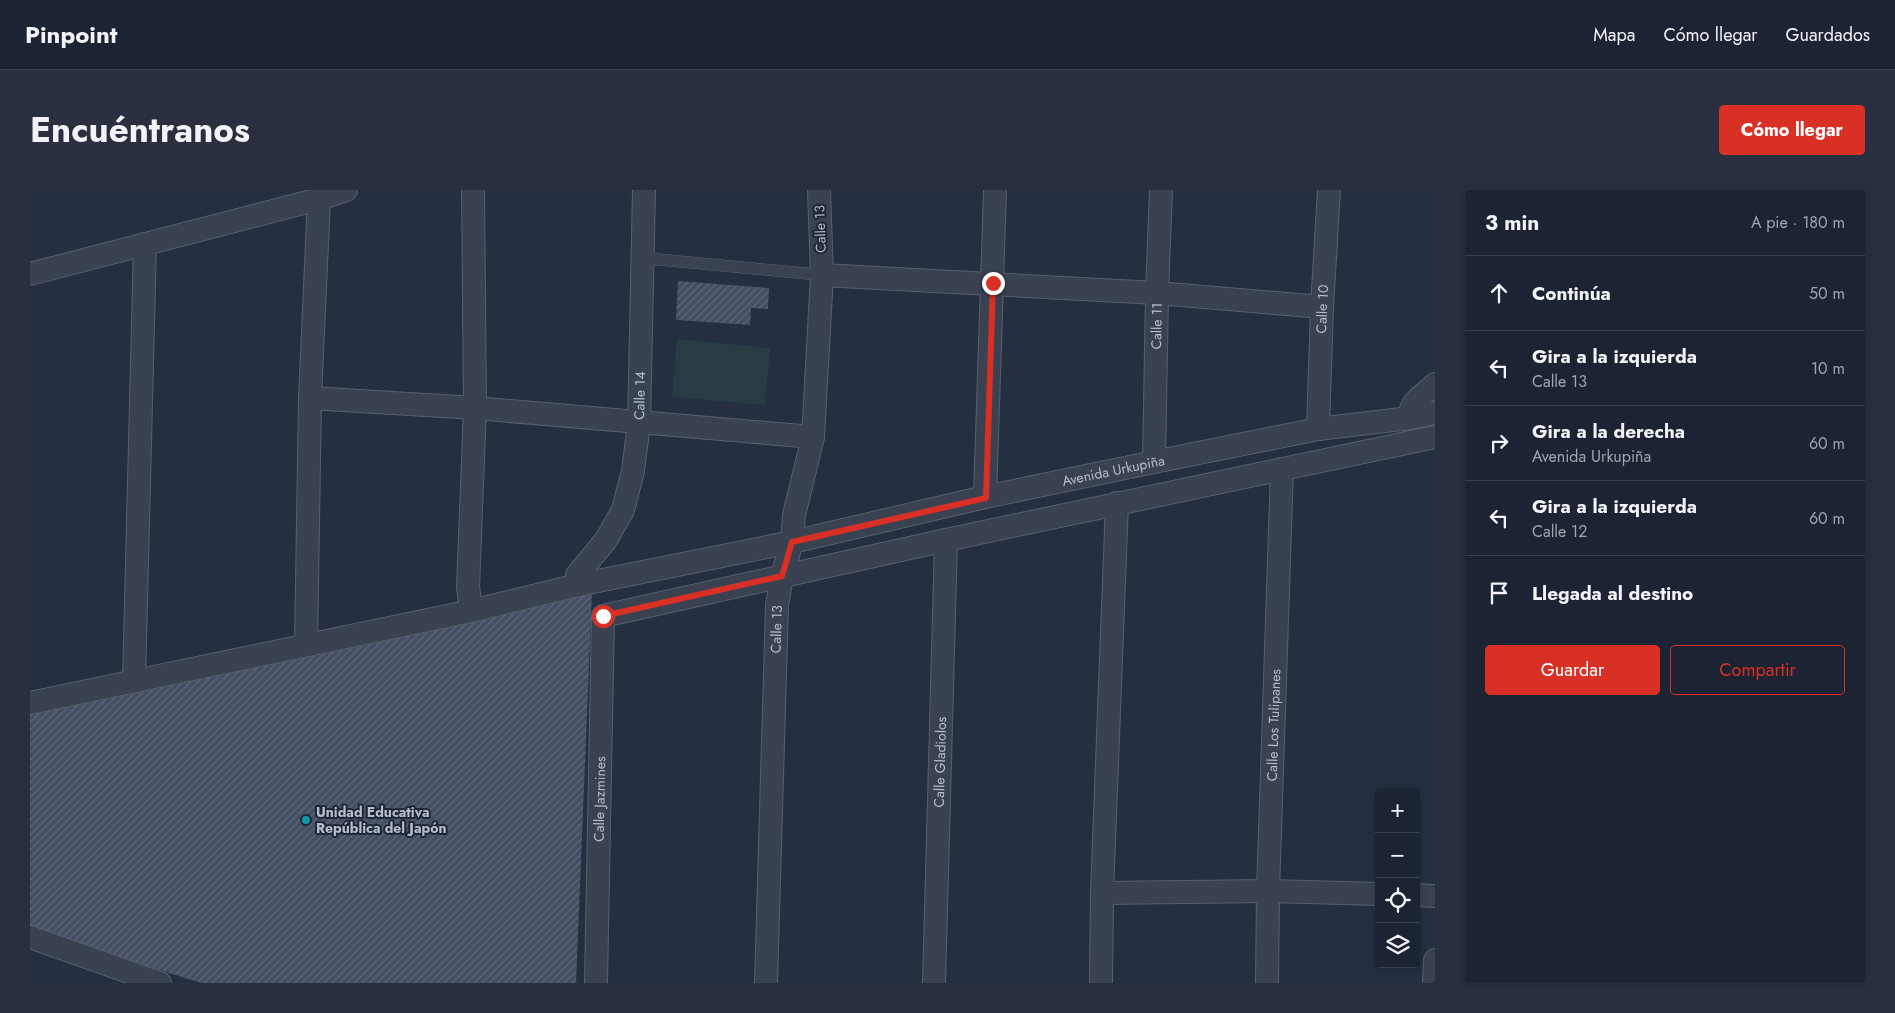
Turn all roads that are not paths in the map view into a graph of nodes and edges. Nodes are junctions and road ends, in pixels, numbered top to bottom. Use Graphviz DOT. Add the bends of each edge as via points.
graph roads {
  1 [pos="346,190"];
  2 [pos="473,190"];
  3 [pos="644,190"];
  4 [pos="819,190"];
  5 [pos="995,190"];
  6 [pos="1161,190"];
  7 [pos="1328,190"];
  8 [pos="319,199"];
  9 [pos="145,244"];
  10 [pos="643,258"];
  11 [pos="30,274"];
  12 [pos="822,275"];
  13 [pos="993,283"];
  14 [pos="1157,293"];
  15 [pos="1322,307"];
  16 [pos="1435,384"];
  17 [pos="310,398"];
  18 [pos="475,408"];
  19 [pos="1435,413"];
  20 [pos="1410,418"];
  21 [pos="639,423"];
  22 [pos="1318,429"];
  23 [pos="813,437"];
  24 [pos="1435,437"];
  25 [pos="1154,462"];
  26 [pos="1282,469"];
  27 [pos="986,498"];
  28 [pos="1117,504"];
  29 [pos="946,540"];
  30 [pos="792,542"];
  31 [pos="782,576"];
  32 [pos="578,585"];
  33 [pos="471,611"];
  34 [pos="306,645"];
  35 [pos="134,682"];
  36 [pos="30,703"];
  37 [pos="1268,892"];
  38 [pos="1102,893"];
  39 [pos="1375,894"];
  40 [pos="1420,895"];
  41 [pos="1435,896"];
  42 [pos="30,937"];
  43 [pos="1435,960"];
  44 [pos="160,983"];
  45 [pos="596,983"];
  46 [pos="766,983"];
  47 [pos="934,983"];
  48 [pos="1101,983"];
  49 [pos="1267,983"];
  50 [pos="1434,983"];
  1 -- 8 [label="street"];
  2 -- 18 [label="street"];
  3 -- 10 [label="street, Calle 14"];
  4 -- 12 [label="street, Calle 13"];
  5 -- 13 [label="street"];
  6 -- 14 [label="street, Calle 11"];
  7 -- 15 [label="street, Calle 10"];
  8 -- 9 [label="street"];
  8 -- 17 [label="street"];
  9 -- 11 [label="street"];
  9 -- 35 [label="street"];
  10 -- 12 [label="lane"];
  10 -- 21 [label="street, Calle 14"];
  12 -- 13 [label="street"];
  12 -- 23 [label="street, Calle 13"];
  13 -- 14 [label="street"];
  13 -- 27 [label="street"];
  14 -- 15 [label="street"];
  14 -- 25 [label="street, Calle 11"];
  15 -- 22 [label="street, Calle 10"];
  16 -- 20 [label="street" via="1413,403 1409,410"];
  17 -- 18 [label="street"];
  17 -- 34 [label="street"];
  18 -- 21 [label="street"];
  18 -- 33 [label="street" via="468,587"];
  19 -- 20 [label="street, Avenida Urkupiña"];
  20 -- 22 [label="street, Avenida Urkupiña"];
  21 -- 23 [label="street"];
  21 -- 32 [label="street, Calle 14" via="633,471 623,510 606,540 577,576"];
  22 -- 25 [label="street, Avenida Urkupiña"];
  23 -- 30 [label="street, Calle 13" via="794,514"];
  24 -- 26 [label="street"];
  25 -- 27 [label="street, Avenida Urkupiña"];
  26 -- 28 [label="street"];
  26 -- 37 [label="street, Calle Los Tulipanes"];
  27 -- 30 [label="street, Avenida Urkupiña"];
  28 -- 29 [label="street"];
  28 -- 38 [label="street"];
  29 -- 31 [label="street"];
  29 -- 47 [label="street, Calle Gladiolos"];
  30 -- 31 [label="street, Calle 13"];
  30 -- 32 [label="street, Avenida Urkupiña"];
  31 -- 45 [label="street, Calle Jazmines" via="603,616"];
  31 -- 46 [label="street, Calle 13" via="777,606"];
  32 -- 33 [label="street, Avenida Urkupiña"];
  33 -- 34 [label="street, Avenida Urkupiña"];
  34 -- 35 [label="street, Avenida Urkupiña"];
  35 -- 36 [label="street, Avenida Urkupiña"];
  37 -- 38 [label="street"];
  37 -- 39 [label="street"];
  37 -- 49 [label="street, Calle Los Tulipanes"];
  38 -- 48 [label="street"];
  40 -- 41 [label="street"];
  42 -- 44 [label="street"];
  43 -- 50 [label="street"];
}
